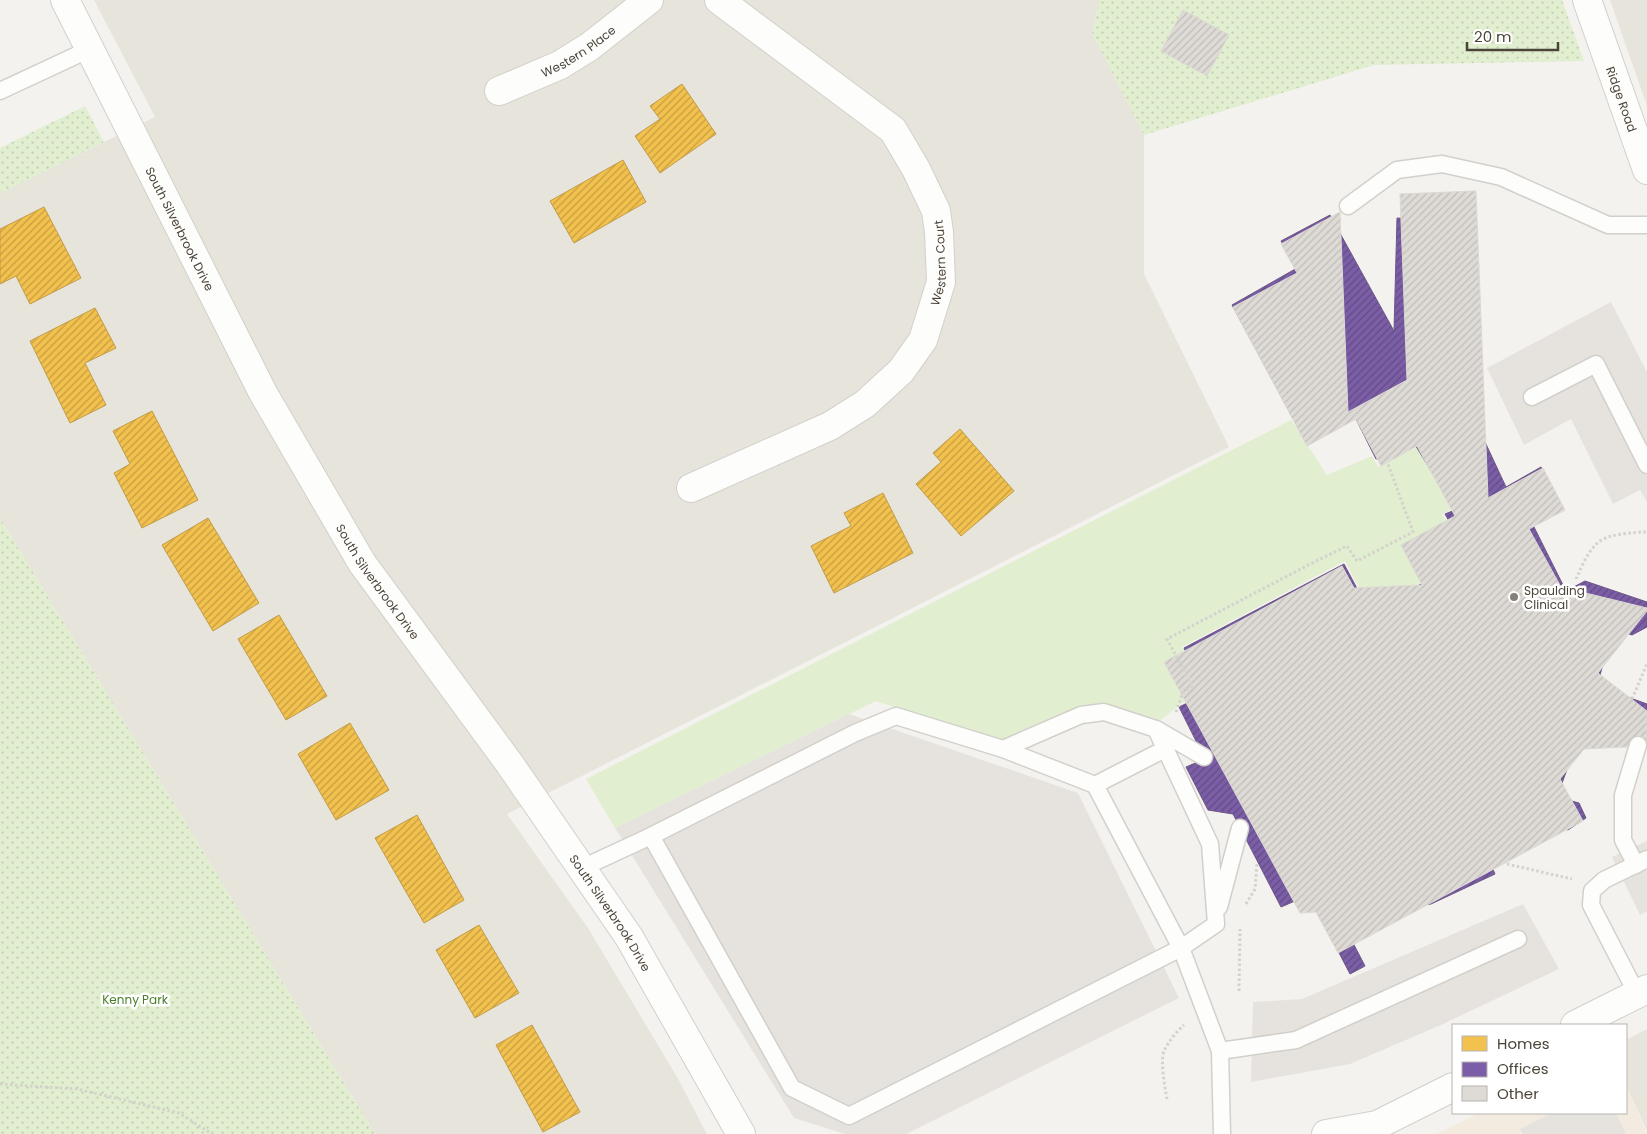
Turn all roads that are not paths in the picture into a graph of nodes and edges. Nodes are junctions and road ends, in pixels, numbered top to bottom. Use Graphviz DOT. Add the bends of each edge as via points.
graph roads {
  1 [pos="65,0"];
  2 [pos="649,0"];
  3 [pos="719,0"];
  4 [pos="1587,0"];
  5 [pos="90,49"];
  6 [pos="0,91"];
  7 [pos="499,91"];
  8 [pos="1647,170"];
  9 [pos="1348,206"];
  10 [pos="1647,225"];
  11 [pos="1532,397"];
  12 [pos="1647,465"];
  13 [pos="691,488"];
  14 [pos="1163,739"];
  15 [pos="1638,745"];
  16 [pos="1003,749"];
  17 [pos="1204,757"];
  18 [pos="1095,785"];
  19 [pos="1240,828"];
  20 [pos="651,836"];
  21 [pos="1641,862"];
  22 [pos="582,868"];
  23 [pos="1216,924"];
  24 [pos="1518,939"];
  25 [pos="1181,948"];
  26 [pos="1642,992"];
  27 [pos="1577,1024"];
  28 [pos="1220,1051"];
  29 [pos="1452,1088"];
  30 [pos="741,1134"];
  31 [pos="1222,1134"];
  32 [pos="1326,1134"];
  1 -- 5 [label="street, South Silverbrook Drive"];
  2 -- 7 [label="street, Western Place" via="589,47 560,64"];
  3 -- 13 [label="street, Western Court" via="893,130 936,211 941,282 923,340 901,372 865,404 830,426"];
  4 -- 8 [label="street, Ridge Road"];
  5 -- 6 [label="lane"];
  5 -- 22 [label="street, South Silverbrook Drive" via="263,393 362,563"];
  9 -- 10 [label="lane" via="1397,170 1442,164 1501,177 1608,225"];
  11 -- 12 [label="lane" via="1596,364"];
  14 -- 16 [label="lane" via="1104,712 1081,715"];
  14 -- 17 [label="lane"];
  14 -- 18 [label="lane"];
  14 -- 23 [label="lane" via="1210,844"];
  15 -- 21 [label="lane" via="1623,795 1623,840"];
  16 -- 18 [label="lane"];
  16 -- 20 [label="lane" via="896,716 855,732"];
  18 -- 25 [label="lane"];
  19 -- 23 [label="lane"];
  20 -- 22 [label="lane"];
  20 -- 25 [label="lane" via="792,1088 849,1116"];
  21 -- 26 [label="lane" via="1604,880 1592,891 1591,905"];
  22 -- 30 [label="street, South Silverbrook Drive" via="629,937"];
  23 -- 25 [label="lane"];
  24 -- 28 [label="lane" via="1296,1040"];
  25 -- 28 [label="lane"];
  26 -- 27 [label="street"];
  28 -- 31 [label="lane"];
  29 -- 32 [label="street" via="1377,1125"];
}
